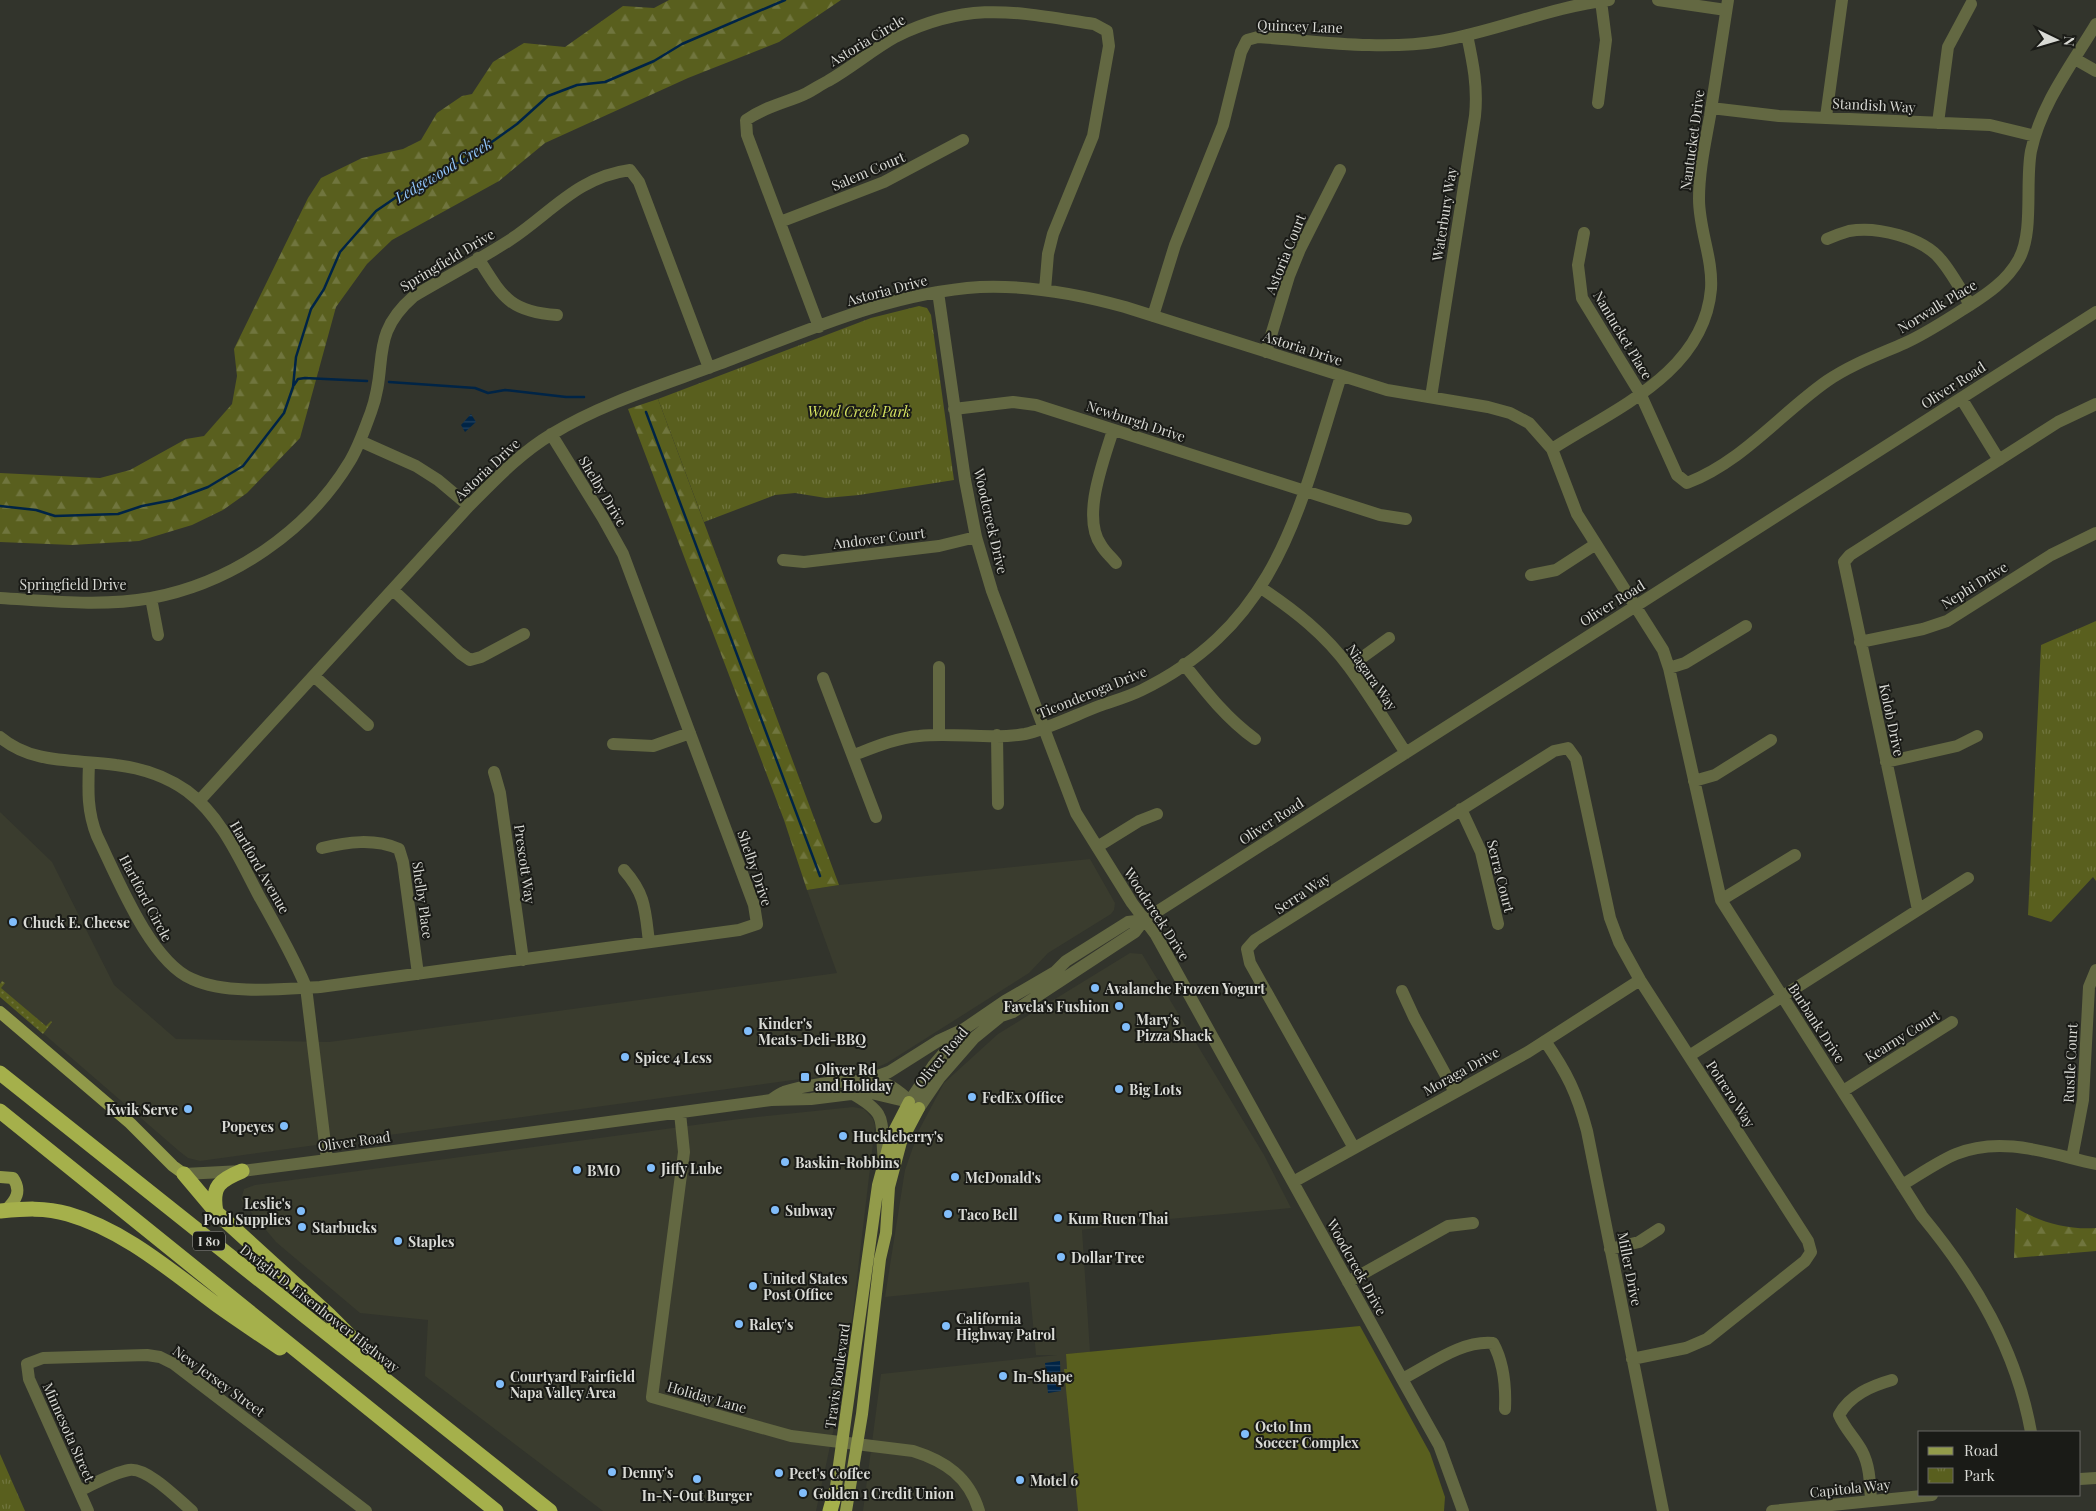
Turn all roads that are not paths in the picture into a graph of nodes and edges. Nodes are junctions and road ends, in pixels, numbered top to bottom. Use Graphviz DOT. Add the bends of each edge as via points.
graph roads {
  1 [pos="1605,0"];
  2 [pos="1658,0"];
  3 [pos="1842,0"];
  4 [pos="1971,4"];
  5 [pos="1727,5"];
  6 [pos="2096,24"];
  7 [pos="1466,35"];
  8 [pos="2075,59"];
  9 [pos="2096,72"];
  10 [pos="1598,103"];
  11 [pos="1711,108"];
  12 [pos="1826,118"];
  13 [pos="1938,123"];
  14 [pos="2035,136"];
  15 [pos="963,140"];
  16 [pos="1340,170"];
  17 [pos="780,222"];
  18 [pos="1584,233"];
  19 [pos="1827,238"];
  20 [pos="478,258"];
  21 [pos="1045,290"];
  22 [pos="938,292"];
  23 [pos="1970,305"];
  24 [pos="2096,312"];
  25 [pos="557,315"];
  26 [pos="1153,316"];
  27 [pos="819,327"];
  28 [pos="1266,352"];
  29 [pos="708,368"];
  30 [pos="1342,376"];
  31 [pos="1640,393"];
  32 [pos="1431,398"];
  33 [pos="1961,398"];
  34 [pos="2096,404"];
  35 [pos="954,408"];
  36 [pos="1113,430"];
  37 [pos="551,434"];
  38 [pos="360,441"];
  39 [pos="1552,449"];
  40 [pos="1999,460"];
  41 [pos="1305,491"];
  42 [pos="469,506"];
  43 [pos="1406,519"];
  44 [pos="2096,533"];
  45 [pos="976,537"];
  46 [pos="1596,544"];
  47 [pos="784,560"];
  48 [pos="1116,563"];
  49 [pos="1531,575"];
  50 [pos="1261,588"];
  51 [pos="393,590"];
  52 [pos="0,598"];
  53 [pos="151,598"];
  54 [pos="1636,606"];
  55 [pos="1746,626"];
  56 [pos="524,634"];
  57 [pos="158,635"];
  58 [pos="1389,638"];
  59 [pos="1860,642"];
  60 [pos="1184,664"];
  61 [pos="939,667"];
  62 [pos="1349,667"];
  63 [pos="1669,668"];
  64 [pos="314,676"];
  65 [pos="823,678"];
  66 [pos="368,724"];
  67 [pos="1043,727"];
  68 [pos="690,733"];
  69 [pos="939,735"];
  70 [pos="997,735"];
  71 [pos="1977,736"];
  72 [pos="0,737"];
  73 [pos="1255,739"];
  74 [pos="1771,740"];
  75 [pos="613,744"];
  76 [pos="1568,748"];
  77 [pos="1406,753"];
  78 [pos="854,755"];
  79 [pos="1886,762"];
  80 [pos="89,763"];
  81 [pos="494,772"];
  82 [pos="1694,781"];
  83 [pos="199,801"];
  84 [pos="998,804"];
  85 [pos="1462,809"];
  86 [pos="1157,814"];
  87 [pos="876,817"];
  88 [pos="1096,847"];
  89 [pos="322,848"];
  90 [pos="1796,855"];
  91 [pos="624,870"];
  92 [pos="1968,878"];
  93 [pos="1721,900"];
  94 [pos="1918,910"];
  95 [pos="1144,920"];
  96 [pos="1498,924"];
  97 [pos="650,942"];
  98 [pos="523,960"];
  99 [pos="2096,970"];
  100 [pos="418,974"];
  101 [pos="1640,980"];
  102 [pos="306,987"];
  103 [pos="1402,991"];
  104 [pos="1782,997"];
  105 [pos="0,1012"];
  106 [pos="1952,1022"];
  107 [pos="964,1030"];
  108 [pos="1545,1041"];
  109 [pos="1689,1056"];
  110 [pos="0,1074"];
  111 [pos="864,1080"];
  112 [pos="1842,1091"];
  113 [pos="1455,1092"];
  114 [pos="852,1094"];
  115 [pos="771,1100"];
  116 [pos="914,1105"];
  117 [pos="0,1111"];
  118 [pos="680,1113"];
  119 [pos="1354,1148"];
  120 [pos="2072,1158"];
  121 [pos="327,1160"];
  122 [pos="884,1160"];
  123 [pos="2096,1164"];
  124 [pos="242,1170"];
  125 [pos="184,1174"];
  126 [pos="0,1177"];
  127 [pos="1293,1182"];
  128 [pos="1902,1186"];
  129 [pos="3,1211"];
  130 [pos="216,1212"];
  131 [pos="1473,1223"];
  132 [pos="1659,1229"];
  133 [pos="1610,1249"];
  134 [pos="1348,1282"];
  135 [pos="1632,1359"];
  136 [pos="27,1364"];
  137 [pos="1402,1379"];
  138 [pos="1892,1380"];
  139 [pos="419,1406"];
  140 [pos="364,1407"];
  141 [pos="1505,1409"];
  142 [pos="2031,1431"];
  143 [pos="843,1442"];
  144 [pos="857,1444"];
  145 [pos="424,1455"];
  146 [pos="2096,1478"];
  147 [pos="2081,1479"];
  148 [pos="79,1491"];
  149 [pos="835,1493"];
  150 [pos="1922,1496"];
  151 [pos="1871,1501"];
  152 [pos="551,1509"];
  153 [pos="88,1511"];
  154 [pos="192,1511"];
  155 [pos="366,1511"];
  156 [pos="480,1511"];
  157 [pos="496,1511"];
  158 [pos="830,1511"];
  159 [pos="834,1511"];
  160 [pos="846,1511"];
  161 [pos="979,1511"];
  162 [pos="1463,1511"];
  163 [pos="1663,1511"];
  164 [pos="1778,1511"];
  1 -- 7 [label="street, Quincey Lane"];
  1 -- 10 [label="street" via="1606,40"];
  2 -- 5 [label="street"];
  3 -- 12 [label="street"];
  4 -- 13 [label="street" via="1948,47"];
  5 -- 11 [label="street, Nantucket Drive"];
  6 -- 8 [label="street, Norwalk Place"];
  7 -- 26 [label="street, Quincey Lane" via="1404,45 1258,37 1247,40 1241,52 1223,126 1174,245"];
  7 -- 32 [label="street, Waterbury Way" via="1477,96"];
  8 -- 9 [label="street"];
  8 -- 14 [label="street, Norwalk Place" via="2049,100"];
  11 -- 12 [label="street, Standish Way" via="1750,114"];
  11 -- 31 [label="street, Nantucket Drive" via="1699,200 1711,289 1705,319 1681,360"];
  12 -- 13 [label="street, Standish Way"];
  13 -- 14 [label="street, Standish Way" via="1990,125"];
  14 -- 23 [label="street, Norwalk Place" via="2028,181 2026,233 2020,258 2006,278"];
  15 -- 17 [label="street, Salem Court" via="884,182"];
  16 -- 28 [label="street, Astoria Court" via="1289,276"];
  17 -- 21 [label="street, Astoria Circle" via="747,135 746,120 757,112 805,94 893,38 924,23 956,13 1006,11 1094,24 1107,30 1109,46 1101,102 1085,160 1053,234"];
  17 -- 27 [label="street, Astoria Circle"];
  18 -- 31 [label="street, Nantucket Place" via="1578,264 1582,298"];
  19 -- 23 [label="street" via="1850,231 1901,235 1940,258"];
  20 -- 25 [label="street" via="498,292 514,305 534,313"];
  20 -- 29 [label="street, Springfield Drive" via="535,223 560,199 585,183 630,170 639,182"];
  20 -- 38 [label="street, Springfield Drive" via="414,296 390,322 382,341 376,394"];
  21 -- 22 [label="street, Astoria Drive" via="980,287"];
  21 -- 26 [label="street, Astoria Drive" via="1092,298"];
  22 -- 27 [label="street, Astoria Drive" via="864,309"];
  22 -- 35 [label="street, Woodcreek Drive"];
  23 -- 31 [label="street, Norwalk Place" via="1921,335 1863,360 1827,381 1762,437 1687,483 1677,475 1666,454"];
  24 -- 33 [label="street, Oliver Road"];
  26 -- 28 [label="street, Astoria Drive"];
  27 -- 29 [label="street, Astoria Drive"];
  28 -- 30 [label="street, Astoria Drive"];
  29 -- 37 [label="street, Astoria Drive" via="593,412"];
  30 -- 32 [label="street, Astoria Drive" via="1387,390"];
  30 -- 41 [label="street, Ticonderoga Drive"];
  31 -- 39 [label="street, Nantucket Drive"];
  32 -- 39 [label="street, Astoria Drive" via="1510,413 1529,423"];
  33 -- 40 [label="street"];
  33 -- 54 [label="street, Oliver Road"];
  34 -- 40 [label="street, Kolob Drive" via="2058,422"];
  35 -- 36 [label="street, Newburgh Drive" via="1013,402 1036,405"];
  35 -- 45 [label="street, Woodcreek Drive"];
  36 -- 41 [label="street, Newburgh Drive"];
  36 -- 48 [label="street" via="1095,494 1094,516 1100,545"];
  37 -- 42 [label="street, Astoria Drive" via="506,468"];
  37 -- 68 [label="street, Shelby Drive" via="623,554"];
  38 -- 42 [label="street" via="416,466"];
  38 -- 53 [label="street, Springfield Drive" via="336,484 317,506 270,547 207,581"];
  39 -- 46 [label="street, Astoria Drive" via="1573,507"];
  40 -- 59 [label="street, Kolob Drive" via="1850,555 1844,562"];
  41 -- 43 [label="street, Newburgh Drive" via="1380,515"];
  41 -- 50 [label="street, Ticonderoga Drive" via="1292,528"];
  42 -- 51 [label="street, Astoria Drive"];
  44 -- 59 [label="street, Nephi Drive" via="2051,555 1947,621"];
  45 -- 47 [label="street, Andover Court" via="920,548 804,562"];
  45 -- 67 [label="street, Woodcreek Drive" via="992,591"];
  46 -- 49 [label="street" via="1556,570"];
  46 -- 54 [label="street, Astoria Drive"];
  50 -- 60 [label="street, Ticonderoga Drive" via="1212,644"];
  50 -- 62 [label="street, Niagara Way" via="1312,626"];
  51 -- 56 [label="street" via="470,660"];
  51 -- 64 [label="street, Astoria Drive"];
  52 -- 53 [label="street, Springfield Drive" via="110,602"];
  53 -- 57 [label="street"];
  54 -- 63 [label="street, Burbank Drive" via="1663,650"];
  54 -- 77 [label="street, Oliver Road"];
  55 -- 63 [label="street" via="1685,663"];
  58 -- 62 [label="street"];
  59 -- 79 [label="street, Kolob Drive"];
  60 -- 67 [label="street, Ticonderoga Drive" via="1140,691"];
  60 -- 73 [label="street" via="1229,718"];
  61 -- 69 [label="street"];
  62 -- 77 [label="street, Niagara Way"];
  63 -- 82 [label="street, Burbank Drive"];
  64 -- 66 [label="street"];
  64 -- 83 [label="street, Astoria Drive"];
  65 -- 78 [label="street"];
  67 -- 70 [label="street, Ticonderoga Drive" via="1025,734"];
  67 -- 88 [label="street, Woodcreek Drive" via="1076,813"];
  68 -- 75 [label="street" via="653,746"];
  68 -- 97 [label="street, Shelby Drive" via="754,905 758,924 739,930"];
  69 -- 70 [label="street, Ticonderoga Drive"];
  69 -- 78 [label="street, Ticonderoga Drive" via="898,738"];
  70 -- 84 [label="street"];
  71 -- 79 [label="street" via="1957,746"];
  72 -- 80 [label="street, Hartford Avenue" via="37,756"];
  74 -- 82 [label="street" via="1715,775"];
  76 -- 85 [label="street, Serra Way" via="1554,751"];
  76 -- 101 [label="street, Potrero Way" via="1576,758 1610,918"];
  77 -- 95 [label="street, Oliver Road"];
  78 -- 87 [label="street"];
  79 -- 94 [label="street, Kolob Drive"];
  80 -- 83 [label="street, Hartford Avenue" via="123,766 157,775"];
  80 -- 102 [label="street, Hartford Circle" via="87,798 97,836 152,945 170,965 191,979 214,986"];
  81 -- 98 [label="street, Prescott Way" via="500,792"];
  82 -- 93 [label="street, Burbank Drive"];
  83 -- 102 [label="street, Hartford Avenue" via="224,833 298,966"];
  85 -- 96 [label="street, Serra Court" via="1482,852"];
  85 -- 119 [label="street, Serra Way" via="1255,940 1247,949 1250,963"];
  86 -- 88 [label="street"];
  88 -- 95 [label="street, Woodcreek Drive"];
  89 -- 100 [label="street, Shelby Place" via="349,841 387,844 399,849"];
  90 -- 93 [label="street"];
  91 -- 97 [label="street" via="638,885"];
  92 -- 94 [label="street"];
  93 -- 104 [label="street, Burbank Drive"];
  94 -- 104 [label="street"];
  95 -- 107 [label="street, Oliver Road" via="1128,922"];
  95 -- 116 [label="street, Oliver Road" via="1135,932 1013,1012 1001,1016 974,1038"];
  95 -- 127 [label="street, Woodcreek Drive" via="1156,935"];
  97 -- 98 [label="street, Shelby Drive"];
  98 -- 100 [label="street, Shelby Drive"];
  99 -- 120 [label="street, Rustle Court" via="2089,986 2084,1100"];
  100 -- 102 [label="street, Shelby Drive"];
  101 -- 108 [label="street, Moraga Drive"];
  101 -- 109 [label="street, Potrero Way"];
  102 -- 121 [label="street, Hartford Avenue"];
  103 -- 113 [label="street"];
  104 -- 109 [label="street"];
  104 -- 112 [label="street, Burbank Drive"];
  105 -- 125 [label="main road" via="130,1123"];
  106 -- 112 [label="street, Kearny Court"];
  107 -- 111 [label="street, Oliver Road" via="888,1072"];
  107 -- 116 [label="street, Oliver Road" via="933,1066"];
  108 -- 113 [label="street, Moraga Drive"];
  108 -- 133 [label="street, Miller Drive" via="1569,1077 1580,1102"];
  109 -- 135 [label="street, Potrero Way" via="1808,1241 1811,1252 1805,1262 1707,1339 1686,1348"];
  110 -- 139 [label="highway, Dwight D. Eisenhower Highway / I 80"];
  111 -- 115 [label="street, Oliver Road" via="784,1092"];
  111 -- 116 [label="street, Oliver Road" via="887,1084"];
  112 -- 128 [label="street, Burbank Drive"];
  113 -- 119 [label="street, Moraga Drive"];
  114 -- 115 [label="street, Oliver Road"];
  114 -- 116 [label="street, Oliver Road" via="867,1092"];
  114 -- 122 [label="street" via="880,1113"];
  115 -- 118 [label="street, Oliver Road"];
  116 -- 122 [label="main road, Travis Boulevard" via="898,1122"];
  116 -- 144 [label="main road, Travis Boulevard" via="890,1187"];
  117 -- 140 [label="highway, I 80"];
  118 -- 121 [label="street, Oliver Road"];
  118 -- 143 [label="street, Holiday Lane" via="684,1152 652,1397 791,1436"];
  119 -- 127 [label="street, Moraga Drive"];
  120 -- 123 [label="street"];
  120 -- 128 [label="street" via="2032,1148 1984,1147 1956,1154"];
  121 -- 124 [label="street, Oliver Road"];
  122 -- 143 [label="main road, Travis Boulevard"];
  124 -- 125 [label="street, Oliver Road"];
  124 -- 130 [label="highway" via="225,1178 216,1188 213,1198"];
  125 -- 130 [label="highway"];
  126 -- 129 [label="main road" via="13,1178 18,1185 18,1195"];
  127 -- 134 [label="street, Woodcreek Drive"];
  128 -- 142 [label="street, Burbank Drive" via="1951,1251 1991,1314 2017,1377"];
  129 -- 140 [label="highway" via="27,1208 67,1213 96,1223"];
  130 -- 139 [label="highway" via="329,1315"];
  131 -- 134 [label="street" via="1448,1226"];
  132 -- 133 [label="street" via="1639,1242"];
  133 -- 135 [label="street, Miller Drive"];
  134 -- 137 [label="street, Woodcreek Drive"];
  135 -- 163 [label="street, Miller Drive"];
  136 -- 148 [label="street, Minnesota Street" via="29,1379"];
  136 -- 155 [label="street, New Jersey Street" via="43,1358 160,1357 174,1364"];
  137 -- 141 [label="street" via="1460,1348 1493,1342 1499,1353 1506,1386"];
  137 -- 162 [label="street, Woodcreek Drive" via="1439,1445"];
  138 -- 151 [label="street" via="1869,1387 1844,1406 1839,1415 1862,1451 1869,1469"];
  139 -- 152 [label="highway, Dwight D. Eisenhower Highway / I 80"];
  140 -- 145 [label="highway, I 80"];
  143 -- 144 [label="street, Holiday Lane"];
  143 -- 149 [label="main road, Travis Boulevard"];
  144 -- 160 [label="main road, Travis Boulevard"];
  144 -- 161 [label="street, Holiday Lane" via="913,1451 944,1462 968,1486"];
  145 -- 156 [label="highway"];
  145 -- 157 [label="highway, I 80"];
  146 -- 147 [label="street"];
  148 -- 153 [label="street, Minnesota Street"];
  148 -- 154 [label="street" via="123,1472 139,1471"];
  149 -- 158 [label="highway"];
  149 -- 159 [label="main road, Travis Boulevard"];
  150 -- 151 [label="street, Capitola Way"];
  151 -- 164 [label="street, Capitola Way"];
}
